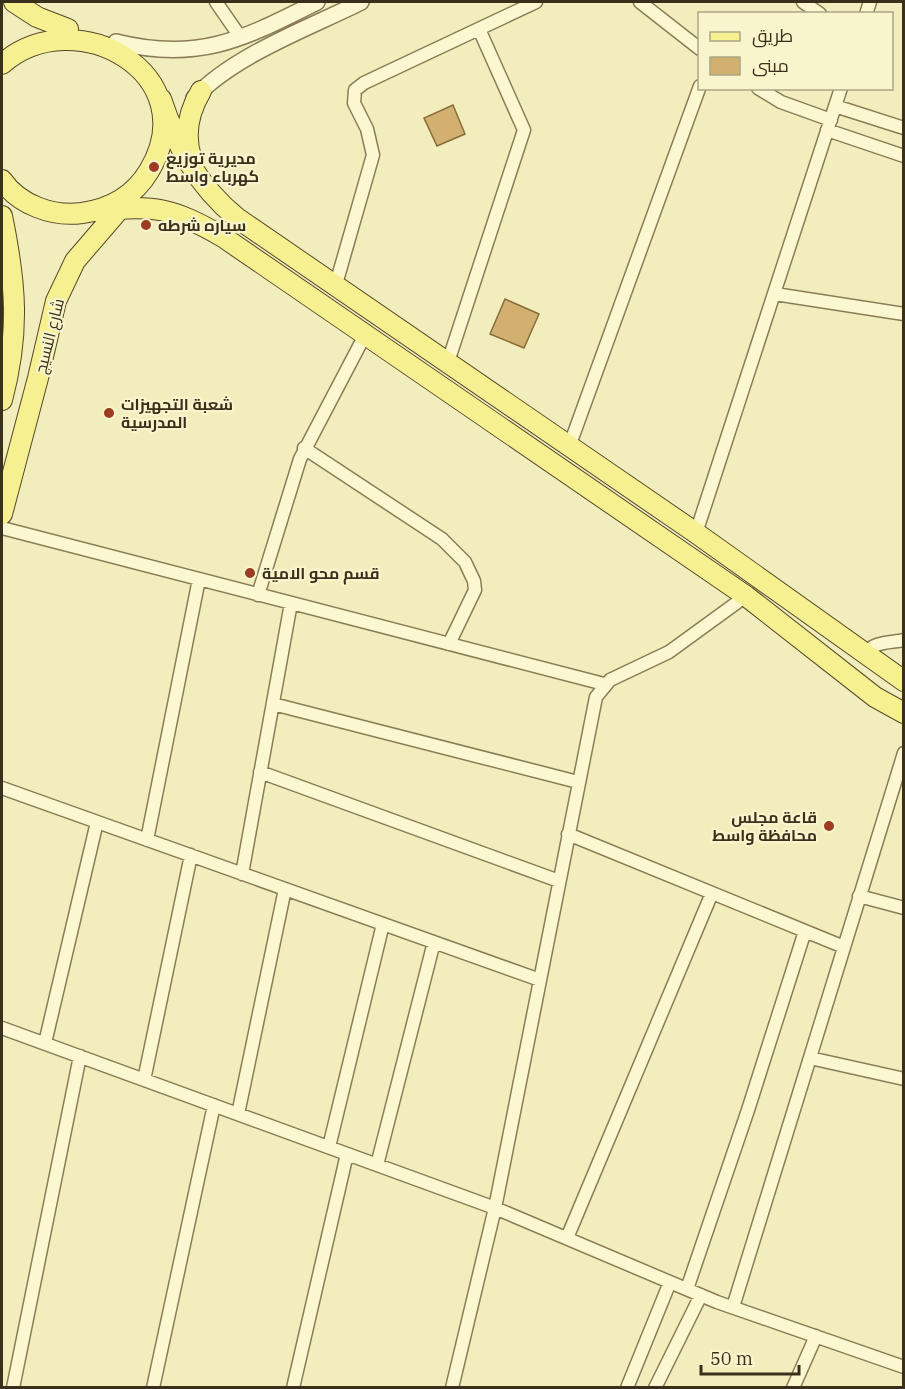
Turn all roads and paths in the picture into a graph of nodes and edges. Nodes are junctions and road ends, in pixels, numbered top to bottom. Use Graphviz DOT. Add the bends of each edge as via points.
graph roads {
  1 [pos="14,2"];
  2 [pos="216,2"];
  3 [pos="318,2"];
  4 [pos="361,2"];
  5 [pos="536,2"];
  6 [pos="640,2"];
  7 [pos="803,2"];
  8 [pos="817,12"];
  9 [pos="479,29"];
  10 [pos="74,31"];
  11 [pos="241,38"];
  12 [pos="116,42"];
  13 [pos="698,48"];
  14 [pos="5,58"];
  15 [pos="698,89"];
  16 [pos="761,90"];
  17 [pos="840,90"];
  18 [pos="201,91"];
  19 [pos="161,99"];
  20 [pos="836,106"];
  21 [pos="829,125"];
  22 [pos="903,128"];
  23 [pos="172,131"];
  24 [pos="903,156"];
  25 [pos="157,159"];
  26 [pos="2,180"];
  27 [pos="143,182"];
  28 [pos="206,190"];
  29 [pos="120,208"];
  30 [pos="97,211"];
  31 [pos="175,213"];
  32 [pos="2,216"];
  33 [pos="5,239"];
  34 [pos="75,261"];
  35 [pos="336,284"];
  36 [pos="775,294"];
  37 [pos="903,314"];
  38 [pos="365,334"];
  39 [pos="448,362"];
  40 [pos="2,400"];
  41 [pos="513,408"];
  42 [pos="502,428"];
  43 [pos="569,447"];
  44 [pos="304,448"];
  45 [pos="2,514"];
  46 [pos="2,528"];
  47 [pos="696,533"];
  48 [pos="199,579"];
  49 [pos="258,595"];
  50 [pos="746,596"];
  51 [pos="291,603"];
  52 [pos="903,640"];
  53 [pos="449,644"];
  54 [pos="865,654"];
  55 [pos="887,669"];
  56 [pos="903,681"];
  57 [pos="604,684"];
  58 [pos="864,688"];
  59 [pos="273,704"];
  60 [pos="903,713"];
  61 [pos="903,753"];
  62 [pos="260,772"];
  63 [pos="578,782"];
  64 [pos="2,788"];
  65 [pos="97,822"];
  66 [pos="568,834"];
  67 [pos="147,840"];
  68 [pos="191,855"];
  69 [pos="242,873"];
  70 [pos="559,881"];
  71 [pos="285,889"];
  72 [pos="712,893"];
  73 [pos="859,896"];
  74 [pos="903,908"];
  75 [pos="383,924"];
  76 [pos="805,931"];
  77 [pos="434,942"];
  78 [pos="844,947"];
  79 [pos="540,980"];
  80 [pos="2,1028"];
  81 [pos="45,1043"];
  82 [pos="80,1056"];
  83 [pos="810,1058"];
  84 [pos="903,1079"];
  85 [pos="144,1080"];
  86 [pos="214,1105"];
  87 [pos="238,1114"];
  88 [pos="329,1147"];
  89 [pos="347,1154"];
  90 [pos="377,1165"];
  91 [pos="495,1208"];
  92 [pos="567,1238"];
  93 [pos="670,1282"];
  94 [pos="687,1289"];
  95 [pos="701,1295"];
  96 [pos="733,1307"];
  97 [pos="816,1336"];
  98 [pos="903,1367"];
  99 [pos="13,1388"];
  100 [pos="153,1388"];
  101 [pos="293,1388"];
  102 [pos="452,1388"];
  103 [pos="627,1388"];
  104 [pos="655,1388"];
  105 [pos="793,1388"];
  1 -- 10 [label="main road" via="37,17"];
  2 -- 11 [label="street"];
  3 -- 11 [label="street"];
  4 -- 18 [label="street" via="252,55"];
  5 -- 9 [label="street"];
  6 -- 13 [label="street"];
  7 -- 8 [label="street"];
  9 -- 35 [label="street" via="356,90 354,102 367,129 373,155"];
  9 -- 39 [label="street" via="524,130"];
  10 -- 12 [label="main road"];
  10 -- 14 [label="main road" via="32,40"];
  11 -- 12 [label="street" via="206,48 172,51"];
  12 -- 19 [label="main road" via="136,57 151,76"];
  15 -- 43 [label="street"];
  16 -- 21 [label="street"];
  17 -- 20 [label="street"];
  18 -- 23 [label="street"];
  18 -- 28 [label="main road" via="193,105 188,136 192,162"];
  19 -- 23 [label="main road"];
  19 -- 25 [label="main road" via="163,129"];
  20 -- 21 [label="street"];
  20 -- 22 [label="street"];
  21 -- 24 [label="street"];
  21 -- 36 [label="street"];
  23 -- 25 [label="street"];
  23 -- 28 [label="main road" via="183,157"];
  25 -- 27 [label="main road"];
  26 -- 30 [label="main road" via="25,201 48,211 72,215"];
  27 -- 29 [label="main road, شارع النسيج"];
  27 -- 30 [label="main road" via="122,200"];
  28 -- 35 [label="main road" via="237,218"];
  29 -- 30 [label="main road"];
  29 -- 31 [label="main road" via="150,207"];
  29 -- 34 [label="main road, شارع النسيج"];
  31 -- 34 [label="main road" via="136,215 101,237"];
  31 -- 38 [label="main road" via="223,237"];
  32 -- 33 [label="main road, شارع النسيج"];
  33 -- 40 [label="main road, شارع النسيج" via="15,324 12,360"];
  34 -- 45 [label="main road, شارع النسيج" via="56,301"];
  35 -- 39 [label="main road"];
  36 -- 37 [label="street"];
  36 -- 47 [label="street"];
  38 -- 42 [label="main road"];
  38 -- 44 [label="street"];
  39 -- 41 [label="main road"];
  41 -- 42 [label="main road"];
  41 -- 43 [label="main road"];
  42 -- 50 [label="main road"];
  43 -- 47 [label="main road"];
  44 -- 49 [label="street"];
  44 -- 53 [label="street" via="442,539 465,562 474,590"];
  46 -- 48 [label="street"];
  47 -- 54 [label="main road"];
  48 -- 49 [label="street"];
  48 -- 67 [label="street"];
  49 -- 51 [label="street"];
  50 -- 57 [label="street" via="669,652"];
  50 -- 58 [label="main road"];
  51 -- 53 [label="street"];
  51 -- 59 [label="street"];
  52 -- 54 [label="street" via="877,644"];
  53 -- 57 [label="street"];
  54 -- 55 [label="main road"];
  55 -- 56 [label="main road"];
  55 -- 58 [label="main road"];
  57 -- 63 [label="street" via="594,704"];
  58 -- 60 [label="main road"];
  59 -- 62 [label="street"];
  59 -- 63 [label="street"];
  61 -- 73 [label="street"];
  62 -- 69 [label="street"];
  62 -- 70 [label="street"];
  63 -- 66 [label="street"];
  64 -- 65 [label="street"];
  65 -- 67 [label="street"];
  65 -- 81 [label="street"];
  66 -- 70 [label="street"];
  66 -- 72 [label="street"];
  67 -- 68 [label="street"];
  68 -- 69 [label="street"];
  68 -- 85 [label="street"];
  69 -- 71 [label="street"];
  70 -- 79 [label="street"];
  71 -- 75 [label="street"];
  71 -- 87 [label="street"];
  72 -- 76 [label="street"];
  72 -- 92 [label="street"];
  73 -- 74 [label="street"];
  73 -- 78 [label="street"];
  75 -- 77 [label="street"];
  75 -- 88 [label="street"];
  76 -- 78 [label="street"];
  76 -- 94 [label="street"];
  77 -- 79 [label="street"];
  77 -- 90 [label="street"];
  78 -- 83 [label="street"];
  79 -- 91 [label="street"];
  80 -- 81 [label="street"];
  81 -- 82 [label="street"];
  82 -- 85 [label="street"];
  82 -- 99 [label="street"];
  83 -- 84 [label="street"];
  83 -- 96 [label="street"];
  85 -- 86 [label="street"];
  86 -- 87 [label="street"];
  86 -- 100 [label="street"];
  87 -- 88 [label="street"];
  88 -- 89 [label="street"];
  89 -- 90 [label="street"];
  89 -- 101 [label="street"];
  90 -- 91 [label="street"];
  91 -- 92 [label="street"];
  91 -- 102 [label="street"];
  92 -- 93 [label="street"];
  93 -- 94 [label="street"];
  93 -- 103 [label="street"];
  94 -- 95 [label="street"];
  95 -- 96 [label="street"];
  95 -- 104 [label="street"];
  96 -- 97 [label="street"];
  97 -- 98 [label="street"];
  97 -- 105 [label="street"];
}
